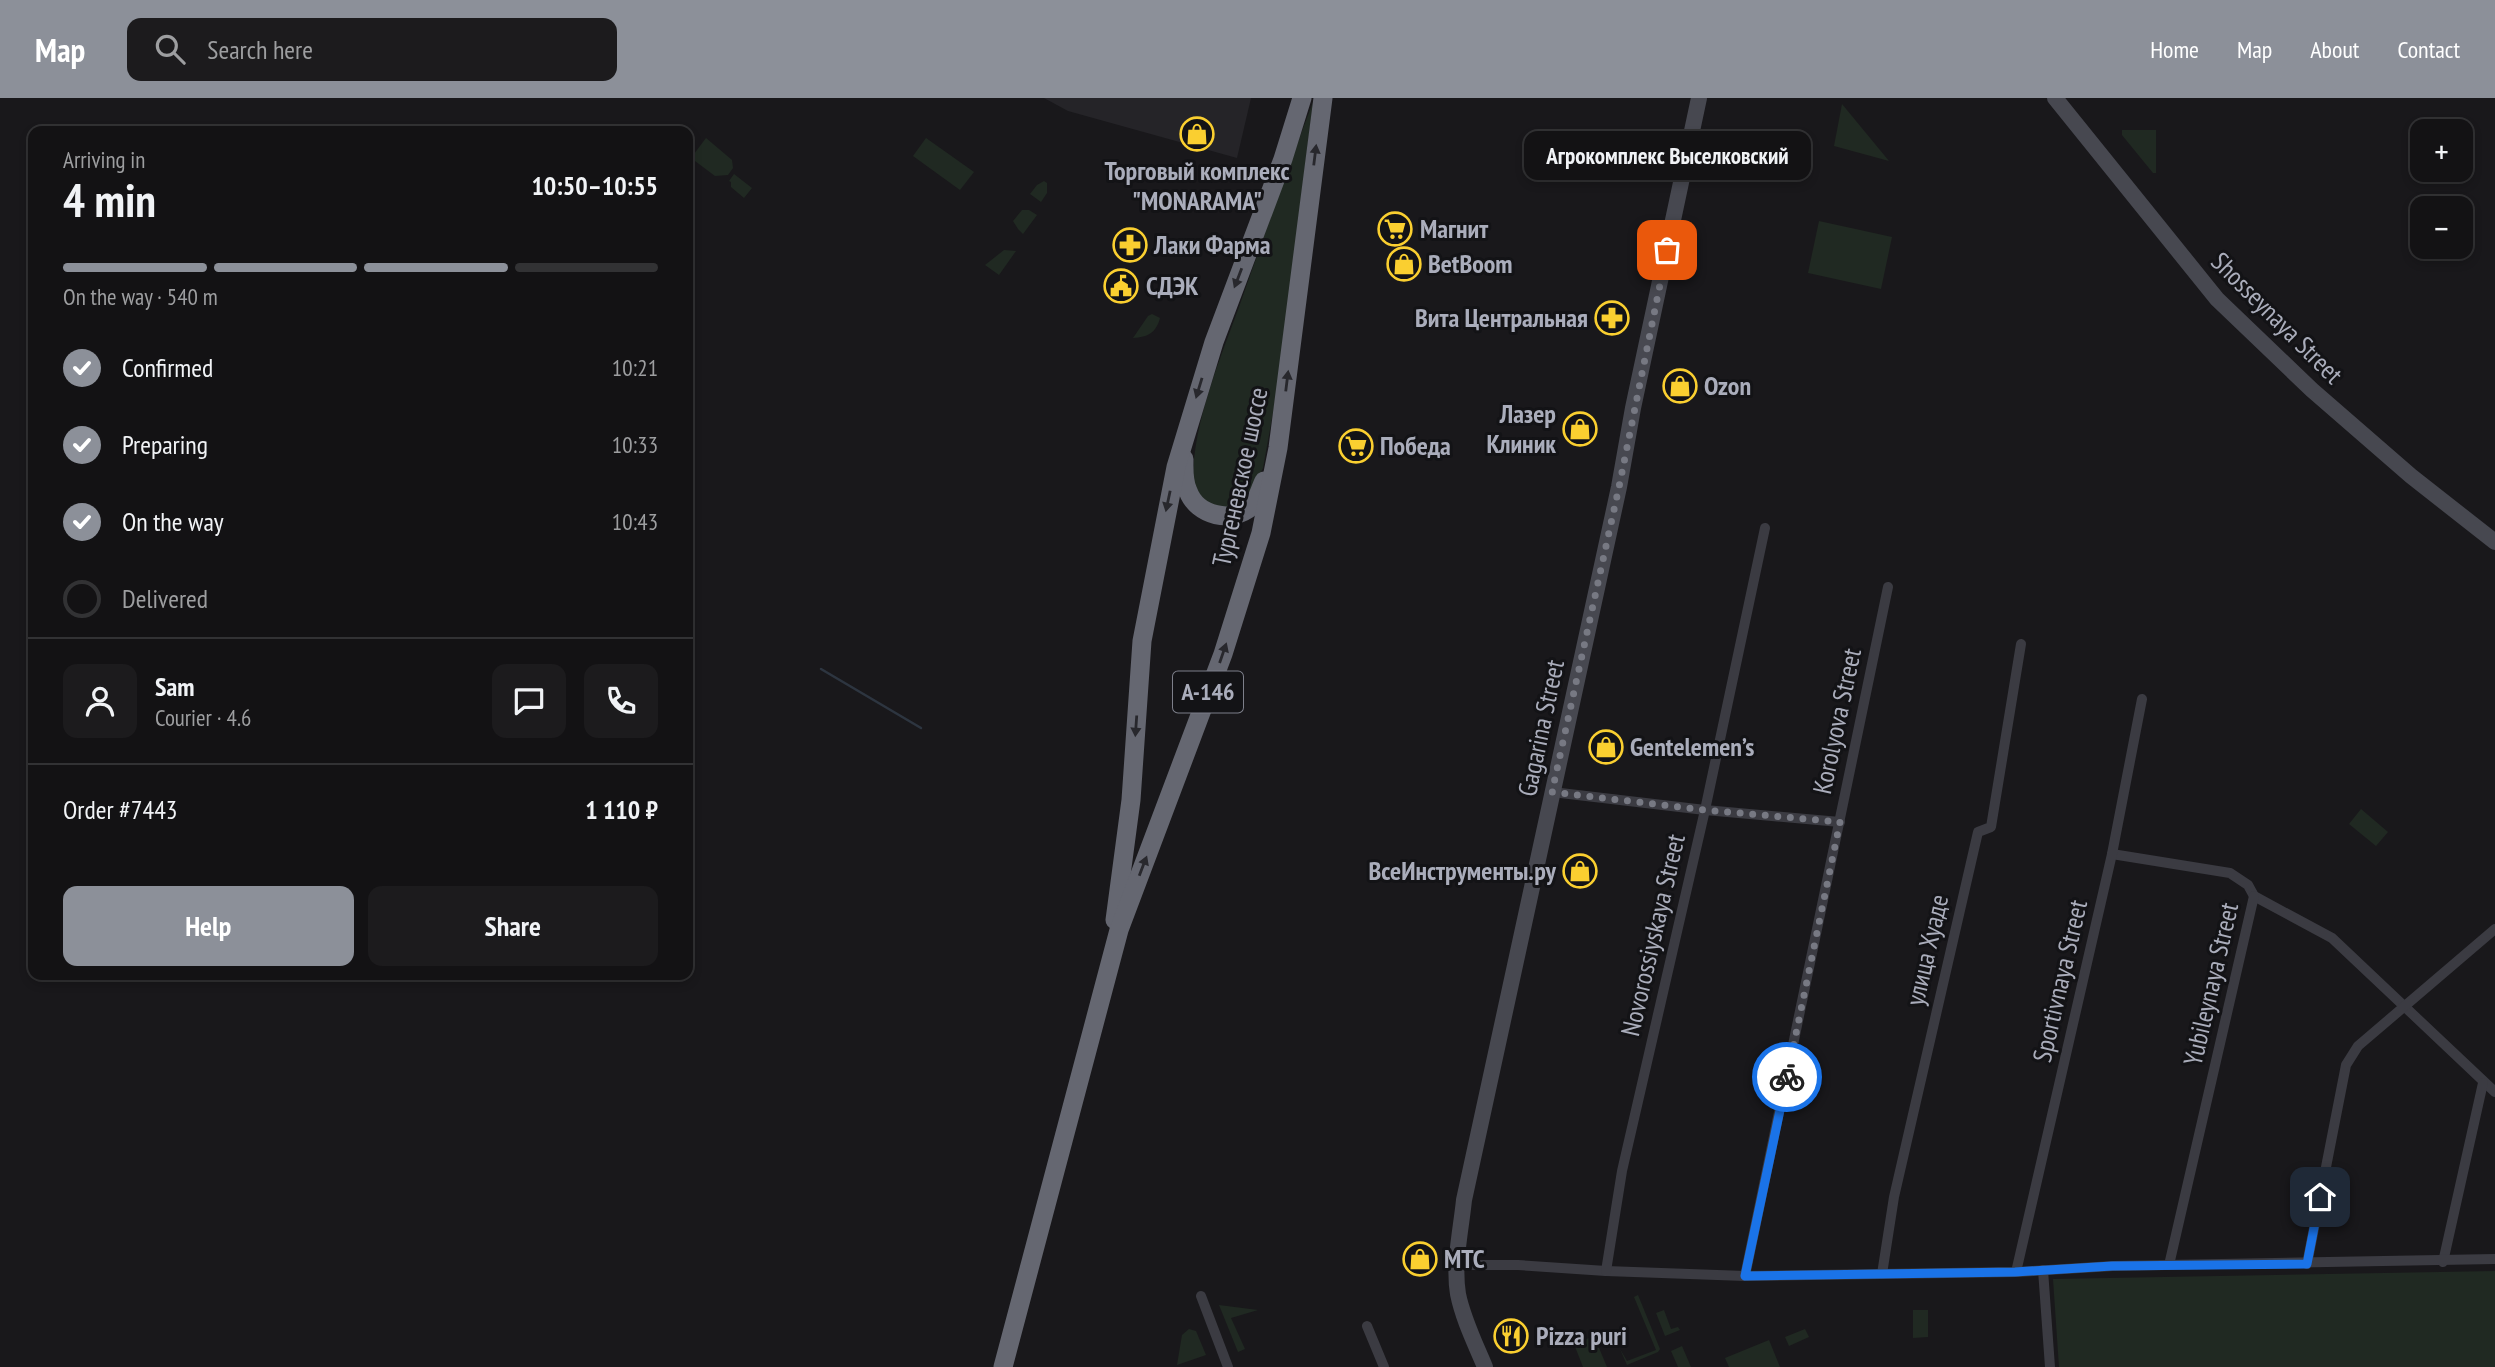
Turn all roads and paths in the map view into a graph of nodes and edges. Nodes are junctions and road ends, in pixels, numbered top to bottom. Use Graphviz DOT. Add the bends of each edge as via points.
graph roads {
  1 [pos="1302,98"];
  2 [pos="1323,98"];
  3 [pos="1699,98"];
  4 [pos="2055,98"];
  5 [pos="1185,435"];
  6 [pos="1278,449"];
  7 [pos="1765,528"];
  8 [pos="2495,542"];
  9 [pos="1888,587"];
  10 [pos="2021,644"];
  11 [pos="2143,699"];
  12 [pos="1552,792"];
  13 [pos="1705,810"];
  14 [pos="1840,822"];
  15 [pos="2112,854"];
  16 [pos="2254,896"];
  17 [pos="1116,929"];
  18 [pos="2495,929"];
  19 [pos="2405,1008"];
  20 [pos="2483,1083"];
  21 [pos="2495,1092"];
  22 [pos="2495,1259"];
  23 [pos="2443,1262"];
  24 [pos="2307,1264"];
  25 [pos="1458,1265"];
  26 [pos="2169,1265"];
  27 [pos="2043,1270"];
  28 [pos="1606,1271"];
  29 [pos="2015,1272"];
  30 [pos="1882,1273"];
  31 [pos="1745,1276"];
  32 [pos="1201,1296"];
  33 [pos="1367,1326"];
  34 [pos="996,1367"];
  35 [pos="1003,1367"];
  36 [pos="1228,1367"];
  37 [pos="1384,1367"];
  38 [pos="1485,1367"];
  39 [pos="2050,1367"];
  1 -- 5 [label="highway, А-146, one-way"];
  6 -- 2 [label="highway, Тургеневское шоссе / А-146, one-way"];
  3 -- 12 [label="street, Gagarina Street"];
  4 -- 8 [label="street, Shosseynaya Street" via="2217,299 2312,390"];
  5 -- 6 [label="highway, А-146" via="1184,480 1189,495 1200,508 1218,517 1236,515 1253,505"];
  5 -- 17 [label="highway, А-146, one-way" via="1142,641"];
  17 -- 6 [label="highway, Тургеневское шоссе / А-146, one-way" via="1223,654 1261,533"];
  7 -- 13 [label="street, Novorossiyskaya Street"];
  9 -- 14 [label="street, Korolyova Street"];
  10 -- 30 [label="street, улица Хуаде" via="1991,827 1978,832 1894,1197"];
  11 -- 15 [label="street, Sportivnaya Street"];
  12 -- 13 [label="street"];
  12 -- 25 [label="street, Gagarina Street" via="1464,1200"];
  13 -- 14 [label="street"];
  13 -- 28 [label="street, Novorossiyskaya Street" via="1622,1171"];
  14 -- 31 [label="street, Korolyova Street"];
  15 -- 16 [label="street" via="2230,873 2248,885"];
  15 -- 29 [label="street, Sportivnaya Street"];
  16 -- 19 [label="street, Yubileynaya Street" via="2332,938"];
  16 -- 26 [label="street, Yubileynaya Street"];
  17 -- 34 [label="highway, А-146"];
  17 -- 35 [label="highway, А-146"];
  18 -- 19 [label="street"];
  19 -- 20 [label="street, Yubileynaya Street"];
  19 -- 24 [label="street" via="2358,1046 2346,1065"];
  20 -- 21 [label="street, Yubileynaya Street"];
  20 -- 23 [label="street"];
  22 -- 23 [label="street"];
  23 -- 24 [label="street"];
  24 -- 26 [label="street"];
  25 -- 28 [label="street"];
  25 -- 38 [label="street, Gagarina Street" via="1463,1314"];
  26 -- 27 [label="street"];
  27 -- 29 [label="street"];
  27 -- 39 [label="street"];
  28 -- 31 [label="street"];
  29 -- 30 [label="street"];
  30 -- 31 [label="street"];
  32 -- 36 [label="street"];
  33 -- 37 [label="street"];
}
